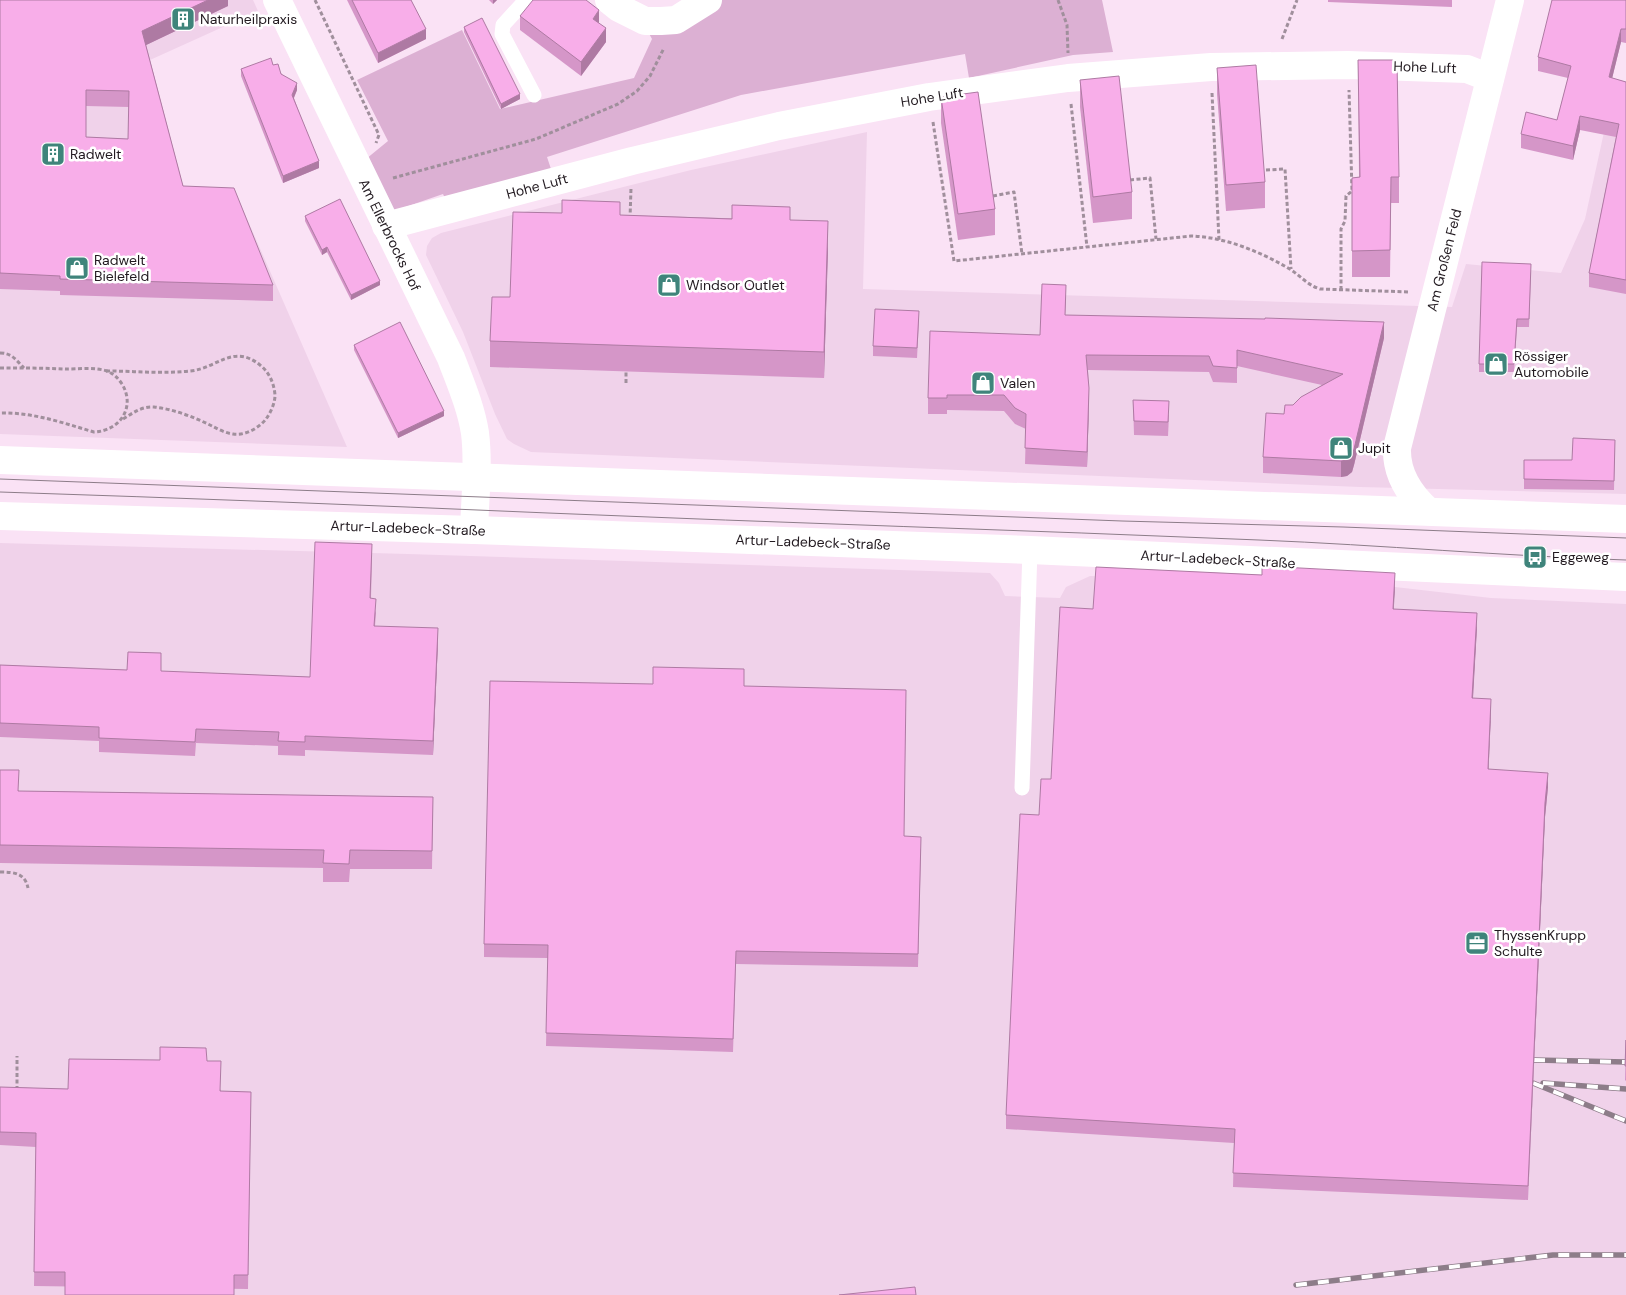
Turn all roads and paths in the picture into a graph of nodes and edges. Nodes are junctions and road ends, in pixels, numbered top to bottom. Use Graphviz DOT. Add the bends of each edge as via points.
graph roads {
  1 [pos="277,0"];
  2 [pos="315,0"];
  3 [pos="526,0"];
  4 [pos="609,0"];
  5 [pos="708,0"];
  6 [pos="1058,0"];
  7 [pos="1297,0"];
  8 [pos="1510,0"];
  9 [pos="676,20"];
  10 [pos="1348,65"];
  11 [pos="1280,66"];
  12 [pos="1211,67"];
  13 [pos="1068,78"];
  14 [pos="1490,78"];
  15 [pos="534,95"];
  16 [pos="929,97"];
  17 [pos="354,160"];
  18 [pos="1266,170"];
  19 [pos="1130,180"];
  20 [pos="366,185"];
  21 [pos="631,188"];
  22 [pos="994,196"];
  23 [pos="630,223"];
  24 [pos="386,226"];
  25 [pos="1156,239"];
  26 [pos="1219,240"];
  27 [pos="1087,247"];
  28 [pos="1022,254"];
  29 [pos="1291,270"];
  30 [pos="1341,290"];
  31 [pos="1436,292"];
  32 [pos="0,353"];
  33 [pos="0,368"];
  34 [pos="24,368"];
  35 [pos="106,371"];
  36 [pos="626,372"];
  37 [pos="626,383"];
  38 [pos="0,413"];
  39 [pos="123,419"];
  40 [pos="0,460"];
  41 [pos="476,478"];
  42 [pos="1428,511"];
  43 [pos="0,516"];
  44 [pos="1626,519"];
  45 [pos="474,530"];
  46 [pos="1030,550"];
  47 [pos="1626,577"];
  48 [pos="1022,788"];
  49 [pos="0,872"];
  50 [pos="28,888"];
  51 [pos="17,1056"];
  52 [pos="17,1093"];
  1 -- 17 [label="street, Am Ellerbrocks Hof"];
  2 -- 17 [label="path" via="379,135 375,146"];
  3 -- 15 [label="lane" via="503,25 502,34"];
  4 -- 9 [label="street" via="644,21"];
  5 -- 9 [label="street"];
  6 -- 13 [label="path" via="1067,25"];
  7 -- 11 [label="path" via="1282,41"];
  8 -- 14 [label="street, Am Großen Feld"];
  9 -- 20 [label="path" via="650,76 637,91 618,104 536,140"];
  10 -- 11 [label="street, Hohe Luft"];
  10 -- 14 [label="street, Hohe Luft" via="1467,69"];
  10 -- 30 [label="path" via="1352,191 1346,196 1346,221 1341,229"];
  11 -- 12 [label="street, Hohe Luft"];
  12 -- 13 [label="street, Hohe Luft"];
  12 -- 26 [label="path"];
  13 -- 16 [label="street, Hohe Luft"];
  13 -- 27 [label="path"];
  14 -- 31 [label="street, Am Großen Feld"];
  16 -- 24 [label="street, Hohe Luft" via="779,126 641,158"];
  16 -- 28 [label="path" via="954,261"];
  17 -- 20 [label="street, Am Ellerbrocks Hof"];
  18 -- 29 [label="path" via="1285,169"];
  19 -- 25 [label="path" via="1150,178"];
  20 -- 24 [label="street, Am Ellerbrocks Hof"];
  21 -- 23 [label="path"];
  22 -- 28 [label="path" via="1014,192"];
  24 -- 41 [label="street, Am Ellerbrocks Hof" via="451,358 465,394 474,433"];
  25 -- 26 [label="path" via="1204,236"];
  25 -- 27 [label="path"];
  26 -- 29 [label="path" via="1241,246"];
  27 -- 28 [label="path"];
  29 -- 30 [label="path" via="1311,286"];
  30 -- 31 [label="path"];
  31 -- 42 [label="street, Am Großen Feld" via="1396,454 1398,470 1411,494"];
  32 -- 34 [label="path" via="14,356"];
  33 -- 34 [label="path"];
  34 -- 35 [label="path"];
  35 -- 39 [label="path" via="120,381 128,397"];
  35 -- 39 [label="path" via="188,372 225,358 241,356 259,363 273,384 275,400 268,417 257,428 243,433 231,434 183,414 156,407 144,408"];
  36 -- 37 [label="path"];
  38 -- 39 [label="path" via="45,417 94,432 105,430"];
  40 -- 41 [label="street"];
  41 -- 42 [label="street"];
  41 -- 45 [label="street, Am Ellerbrocks Hof"];
  42 -- 44 [label="street"];
  43 -- 45 [label="street, Artur-Ladebeck-Straße"];
  45 -- 46 [label="street, Artur-Ladebeck-Straße"];
  46 -- 47 [label="street, Artur-Ladebeck-Straße"];
  46 -- 48 [label="lane"];
  49 -- 50 [label="path" via="23,876"];
  51 -- 52 [label="path"];
}
